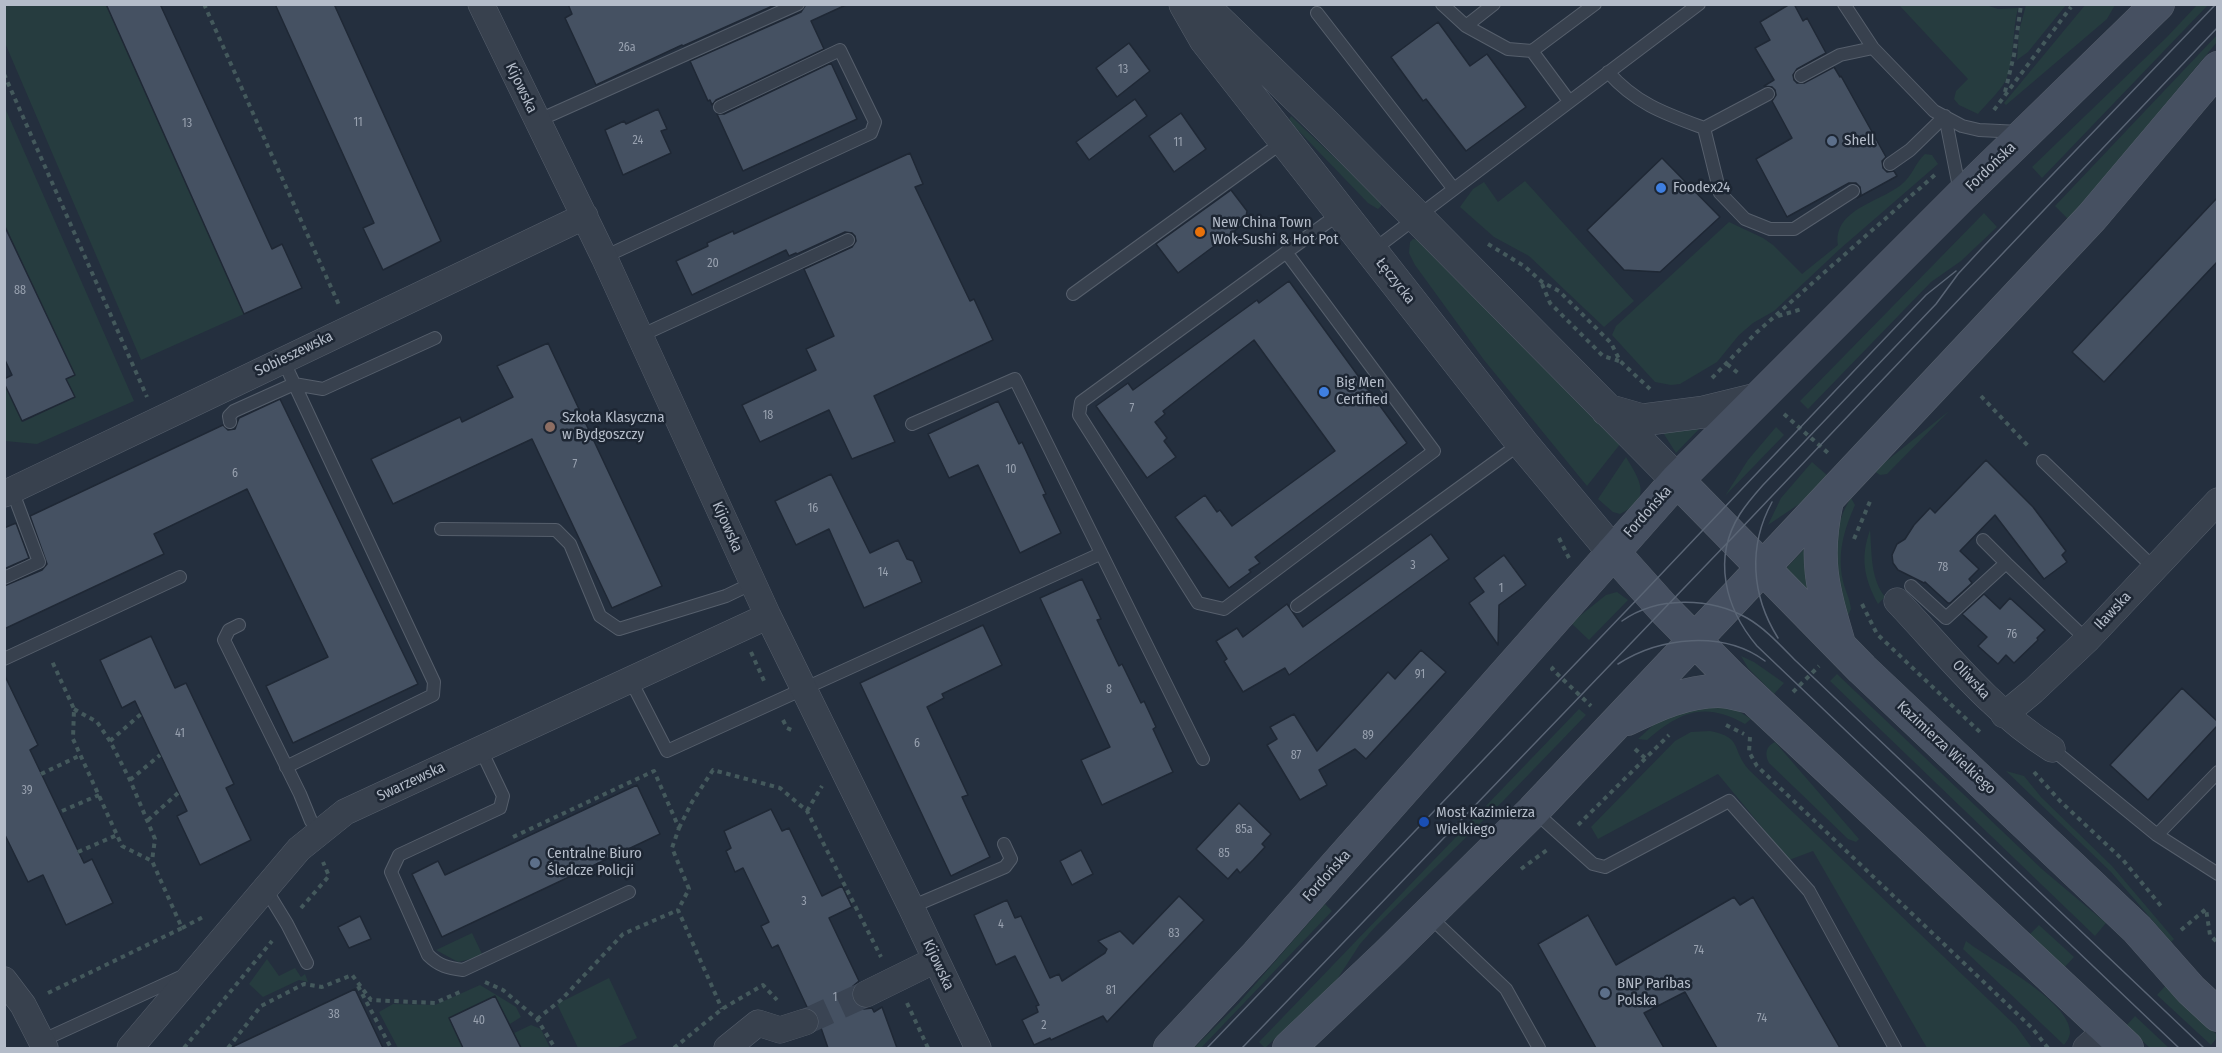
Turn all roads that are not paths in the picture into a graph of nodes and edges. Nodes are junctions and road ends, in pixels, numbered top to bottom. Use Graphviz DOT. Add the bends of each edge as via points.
graph roads {
  1 [pos="481,4"];
  2 [pos="798,4"];
  3 [pos="1185,4"];
  4 [pos="1201,4"];
  5 [pos="1442,4"];
  6 [pos="1494,4"];
  7 [pos="1595,4"];
  8 [pos="1699,4"];
  9 [pos="1844,4"];
  10 [pos="1317,13"];
  11 [pos="2139,18"];
  12 [pos="1466,26"];
  13 [pos="1873,48"];
  14 [pos="1533,51"];
  15 [pos="2217,68"];
  16 [pos="1608,72"];
  17 [pos="1801,76"];
  18 [pos="1768,94"];
  19 [pos="1569,101"];
  20 [pos="720,107"];
  21 [pos="1945,116"];
  22 [pos="537,122"];
  23 [pos="1704,129"];
  24 [pos="2027,132"];
  25 [pos="1285,141"];
  26 [pos="1890,164"];
  27 [pos="1454,188"];
  28 [pos="1853,191"];
  29 [pos="1961,196"];
  30 [pos="1341,212"];
  31 [pos="585,216"];
  32 [pos="1416,216"];
  33 [pos="848,240"];
  34 [pos="1372,251"];
  35 [pos="1286,252"];
  36 [pos="604,257"];
  37 [pos="1073,294"];
  38 [pos="640,336"];
  39 [pos="435,338"];
  40 [pos="283,360"];
  41 [pos="294,384"];
  42 [pos="1757,399"];
  43 [pos="1607,410"];
  44 [pos="230,422"];
  45 [pos="912,424"];
  46 [pos="1522,443"];
  47 [pos="2043,461"];
  48 [pos="1677,480"];
  49 [pos="8,492"];
  50 [pos="1827,500"];
  51 [pos="2217,501"];
  52 [pos="441,529"];
  53 [pos="1983,540"];
  54 [pos="1613,552"];
  55 [pos="1100,554"];
  56 [pos="2006,563"];
  57 [pos="1763,568"];
  58 [pos="2154,568"];
  59 [pos="180,577"];
  60 [pos="4,578"];
  61 [pos="753,583"];
  62 [pos="1904,593"];
  63 [pos="1297,606"];
  64 [pos="768,616"];
  65 [pos="239,625"];
  66 [pos="2086,640"];
  67 [pos="1694,641"];
  68 [pos="1839,645"];
  69 [pos="4,658"];
  70 [pos="631,681"];
  71 [pos="804,690"];
  72 [pos="1751,697"];
  73 [pos="2004,715"];
  74 [pos="1612,727"];
  75 [pos="2052,749"];
  76 [pos="481,750"];
  77 [pos="1203,759"];
  78 [pos="286,767"];
  79 [pos="2217,772"];
  80 [pos="1533,811"];
  81 [pos="322,830"];
  82 [pos="2157,835"];
  83 [pos="1004,844"];
  84 [pos="2217,874"];
  85 [pos="265,888"];
  86 [pos="629,892"];
  87 [pos="911,907"];
  88 [pos="1427,914"];
  89 [pos="934,957"];
  90 [pos="307,963"];
  91 [pos="194,970"];
  92 [pos="4,980"];
  93 [pos="866,994"];
  94 [pos="2217,1015"];
  95 [pos="805,1022"];
  96 [pos="2106,1042"];
  97 [pos="43,1045"];
  98 [pos="130,1048"];
  99 [pos="727,1048"];
  100 [pos="978,1048"];
  101 [pos="1170,1048"];
  102 [pos="1289,1048"];
  103 [pos="1539,1048"];
  104 [pos="1895,1048"];
  1 -- 22 [label="street, Kijowska"];
  2 -- 22 [label="lane"];
  3 -- 25 [label="street, Łęczycka" via="1204,39"];
  4 -- 32 [label="street"];
  5 -- 12 [label="lane"];
  6 -- 12 [label="lane"];
  7 -- 14 [label="lane"];
  8 -- 16 [label="lane"];
  9 -- 13 [label="lane"];
  10 -- 27 [label="lane"];
  11 -- 24 [label="main road, Fordońska"];
  12 -- 14 [label="lane" via="1508,50"];
  13 -- 17 [label="lane" via="1840,55"];
  13 -- 21 [label="lane" via="1934,111"];
  14 -- 19 [label="lane"];
  15 -- 50 [label="main road" via="2092,217"];
  16 -- 19 [label="lane"];
  16 -- 23 [label="lane" via="1619,85 1655,110"];
  18 -- 23 [label="lane"];
  19 -- 27 [label="lane"];
  20 -- 36 [label="lane" via="840,51 876,122 871,133"];
  21 -- 24 [label="lane" via="1979,130"];
  21 -- 26 [label="lane"];
  21 -- 29 [label="lane"];
  22 -- 31 [label="street, Kijowska"];
  23 -- 28 [label="lane" via="1720,193 1745,219 1770,229 1794,228"];
  24 -- 29 [label="main road, Fordońska"];
  25 -- 30 [label="street, Łęczycka"];
  25 -- 37 [label="lane"];
  27 -- 32 [label="lane"];
  29 -- 42 [label="main road, Fordońska"];
  30 -- 34 [label="street, Łęczycka"];
  30 -- 35 [label="lane"];
  31 -- 36 [label="street, Kijowska"];
  31 -- 40 [label="street, Sobieszewska"];
  32 -- 34 [label="lane"];
  32 -- 43 [label="street"];
  33 -- 38 [label="lane"];
  34 -- 46 [label="street, Łęczycka"];
  35 -- 35 [label="lane" via="1081,402 1078,415 1198,603 1224,609 1434,451"];
  36 -- 38 [label="street, Kijowska"];
  38 -- 61 [label="street, Kijowska"];
  39 -- 41 [label="lane" via="323,389"];
  40 -- 41 [label="lane"];
  40 -- 49 [label="street, Sobieszewska"];
  41 -- 44 [label="lane" via="234,411"];
  41 -- 78 [label="lane" via="434,682 433,695"];
  42 -- 43 [label="street" via="1704,412 1642,420"];
  42 -- 48 [label="main road, Fordońska"];
  43 -- 48 [label="street"];
  45 -- 55 [label="lane" via="1015,379"];
  46 -- 54 [label="street, Łęczycka"];
  46 -- 63 [label="lane"];
  47 -- 58 [label="lane"];
  48 -- 54 [label="main road, Fordońska"];
  48 -- 57 [label="main road, Kazimierza Wielkiego"];
  49 -- 60 [label="lane" via="39,562"];
  50 -- 57 [label="main road"];
  50 -- 68 [label="main road" via="1820,572"];
  51 -- 58 [label="street, Iławska"];
  52 -- 61 [label="lane" via="556,530 570,544 600,616 619,629 726,596"];
  53 -- 56 [label="lane"];
  54 -- 67 [label="main road"];
  54 -- 101 [label="main road, Fordońska"];
  55 -- 71 [label="lane"];
  55 -- 77 [label="lane"];
  56 -- 62 [label="lane" via="1946,618"];
  56 -- 66 [label="lane"];
  57 -- 67 [label="main road"];
  57 -- 68 [label="main road, Kazimierza Wielkiego"];
  58 -- 66 [label="street, Iławska"];
  59 -- 69 [label="lane"];
  61 -- 64 [label="street, Kijowska"];
  62 -- 73 [label="street, Oliwska"];
  64 -- 70 [label="street, Swarzewska"];
  64 -- 71 [label="street, Kijowska"];
  65 -- 78 [label="lane" via="229,630 224,640"];
  66 -- 73 [label="street, Iławska"];
  67 -- 72 [label="main road"];
  67 -- 74 [label="main road"];
  68 -- 94 [label="main road, Kazimierza Wielkiego" via="2137,929"];
  70 -- 71 [label="lane" via="667,751"];
  70 -- 76 [label="street, Swarzewska"];
  71 -- 87 [label="street, Kijowska"];
  72 -- 74 [label="main road" via="1700,692 1650,708"];
  72 -- 96 [label="main road"];
  73 -- 75 [label="street, Oliwska"];
  74 -- 80 [label="main road"];
  75 -- 82 [label="lane"];
  76 -- 81 [label="street, Swarzewska" via="345,812"];
  76 -- 86 [label="lane" via="503,796 500,808 399,855 391,872 428,955 436,964 463,970"];
  78 -- 81 [label="lane" via="311,821"];
  79 -- 82 [label="lane"];
  80 -- 88 [label="main road"];
  80 -- 104 [label="lane" via="1593,864 1605,867 1729,801 1809,891"];
  81 -- 85 [label="street, Swarzewska" via="299,849"];
  82 -- 84 [label="lane"];
  83 -- 87 [label="lane" via="1011,859 1005,867"];
  85 -- 90 [label="lane"];
  85 -- 91 [label="street, Swarzewska"];
  87 -- 89 [label="street, Kijowska"];
  88 -- 102 [label="main road"];
  88 -- 103 [label="lane" via="1506,989"];
  89 -- 93 [label="street"];
  89 -- 100 [label="street, Kijowska"];
  91 -- 97 [label="lane"];
  91 -- 98 [label="street, Swarzewska"];
  92 -- 97 [label="street" via="23,1005"];
  95 -- 99 [label="street" via="780,1030 758,1023"];
}
